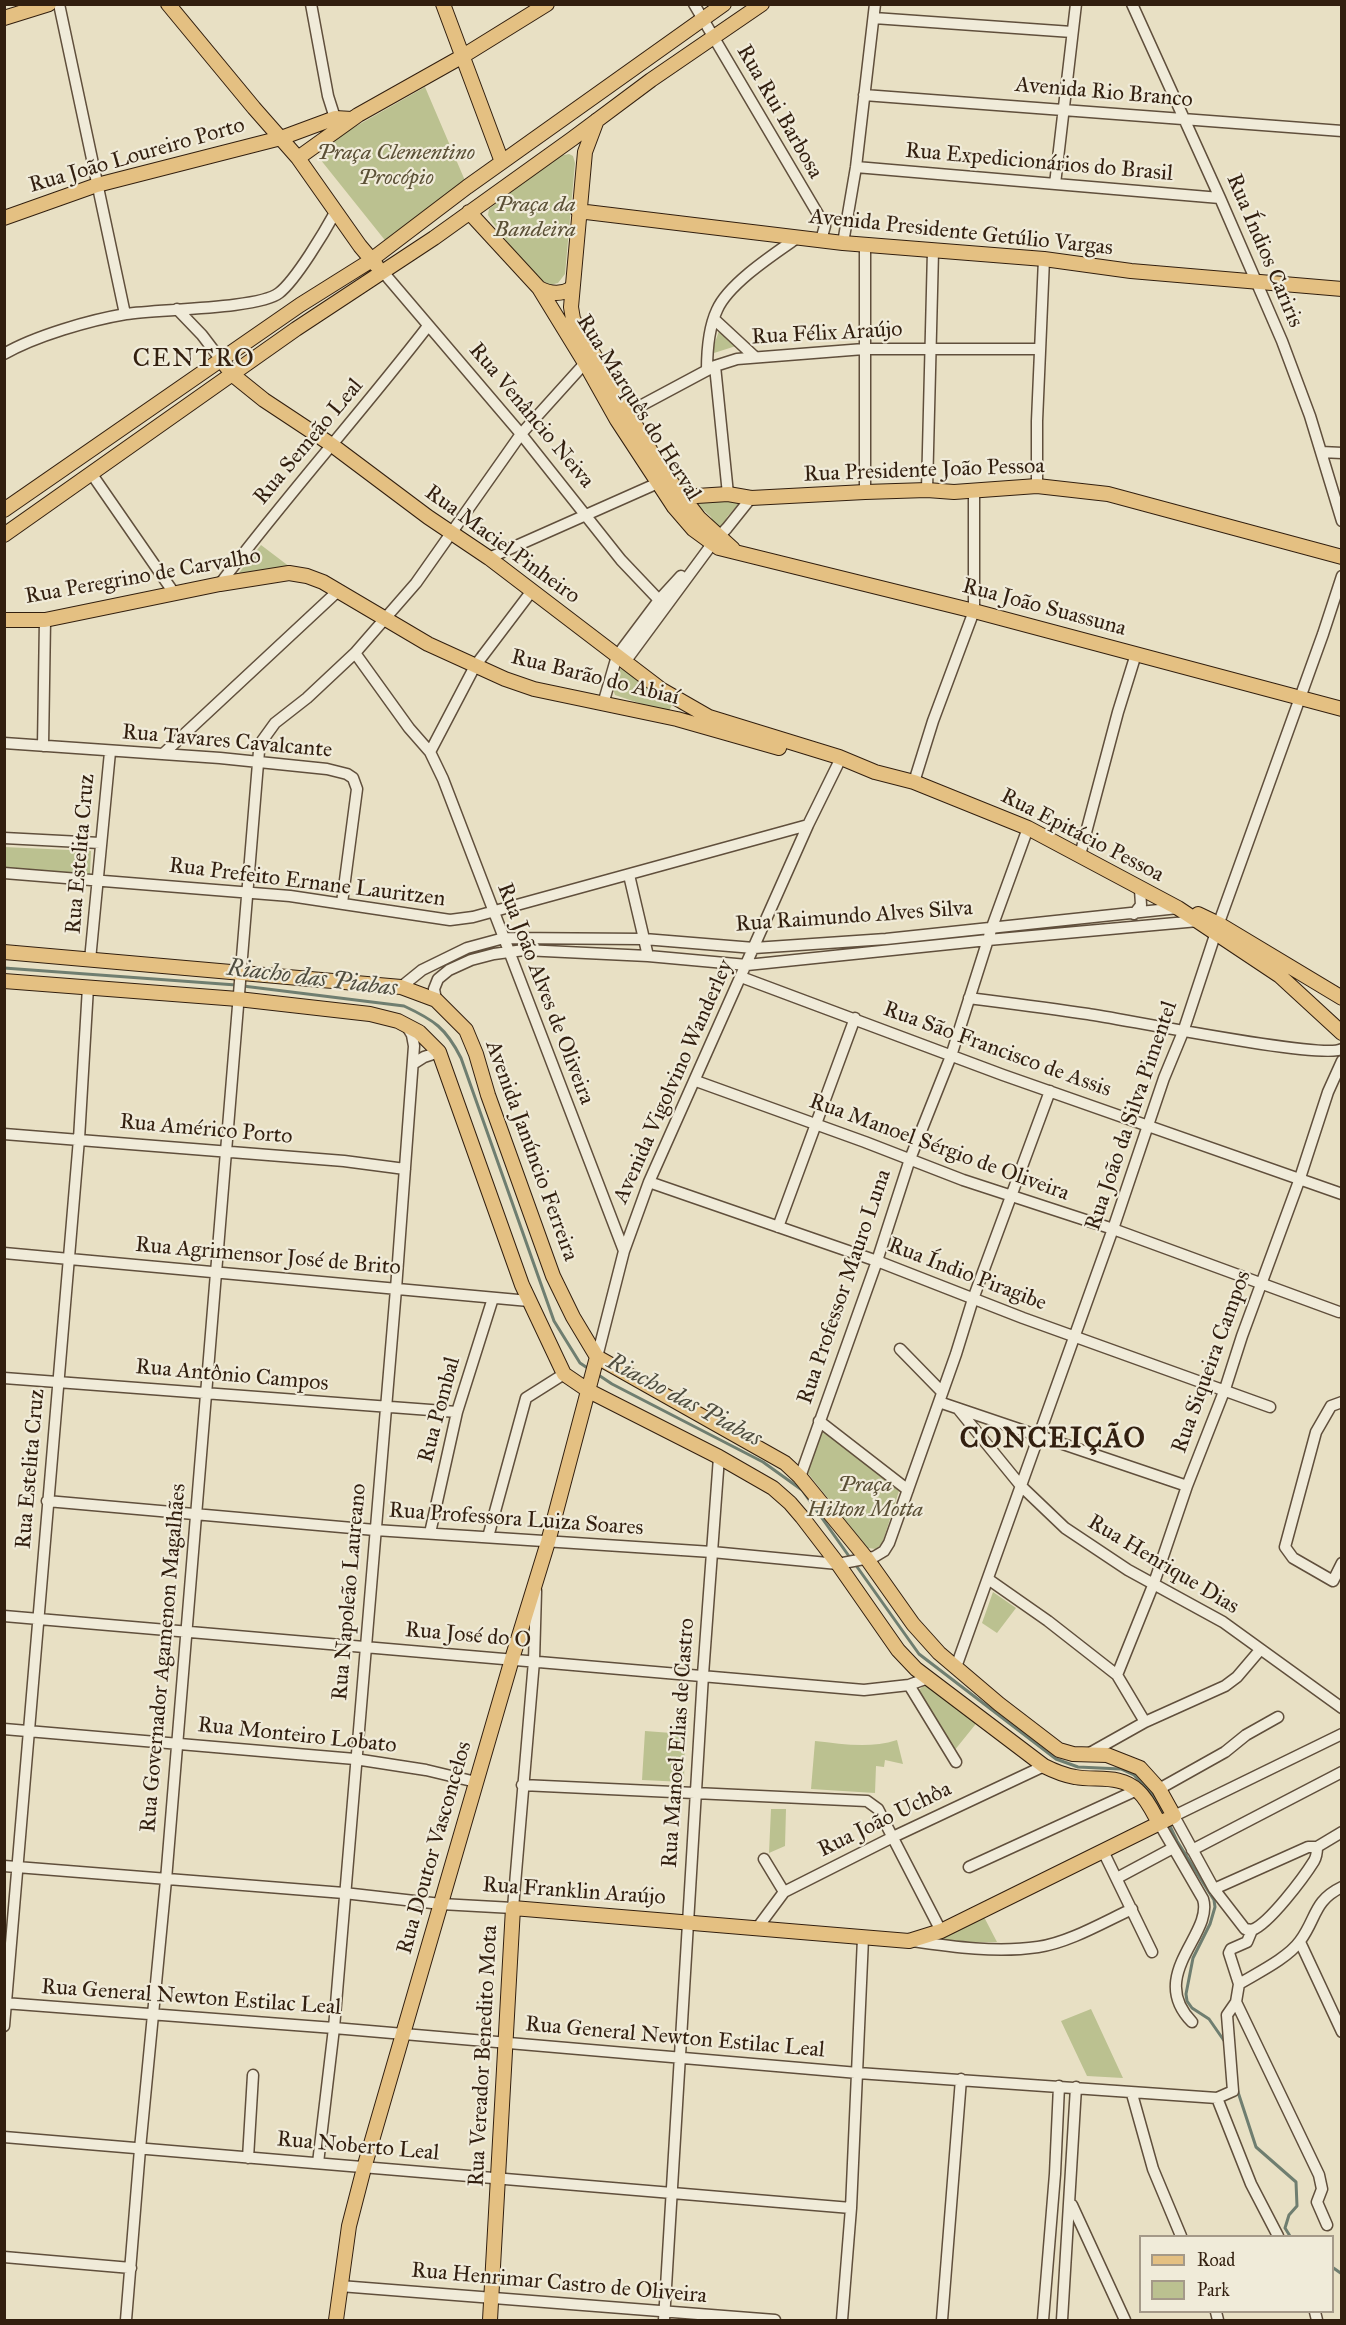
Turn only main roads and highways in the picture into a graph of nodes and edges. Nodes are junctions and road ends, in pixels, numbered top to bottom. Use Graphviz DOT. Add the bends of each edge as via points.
graph roads {
  1 [pos="24,4"];
  2 [pos="49,4"];
  3 [pos="168,4"];
  4 [pos="443,4"];
  5 [pos="547,4"];
  6 [pos="724,4"];
  7 [pos="762,4"];
  8 [pos="4,9"];
  9 [pos="4,18"];
  10 [pos="463,56"];
  11 [pos="352,119"];
  12 [pos="597,120"];
  13 [pos="556,124"];
  14 [pos="281,138"];
  15 [pos="572,139"];
  16 [pos="585,152"];
  17 [pos="298,158"];
  18 [pos="502,162"];
  19 [pos="469,212"];
  20 [pos="578,212"];
  21 [pos="4,218"];
  22 [pos="371,259"];
  23 [pos="383,272"];
  24 [pos="573,284"];
  25 [pos="539,288"];
  26 [pos="1341,289"];
  27 [pos="221,360"];
  28 [pos="233,375"];
  29 [pos="681,496"];
  30 [pos="5,508"];
  31 [pos="4,535"];
  32 [pos="715,540"];
  33 [pos="1341,558"];
  34 [pos="289,573"];
  35 [pos="4,620"];
  36 [pos="1341,709"];
  37 [pos="838,761"];
  38 [pos="1178,908"];
  39 [pos="1217,929"];
  40 [pos="4,952"];
  41 [pos="4,981"];
  42 [pos="1341,999"];
  43 [pos="1324,1015"];
  44 [pos="1341,1033"];
  45 [pos="597,1359"];
  46 [pos="590,1387"];
  47 [pos="1159,1822"];
  48 [pos="513,1908"];
  49 [pos="336,2320"];
  50 [pos="490,2320"];
  1 -- 8 [label="main road"];
  2 -- 9 [label="main road"];
  3 -- 14 [label="main road, Rua Venâncio Neiva"];
  4 -- 10 [label="main road"];
  5 -- 10 [label="main road"];
  6 -- 13 [label="main road"];
  7 -- 12 [label="main road"];
  10 -- 11 [label="main road"];
  10 -- 18 [label="main road"];
  11 -- 14 [label="main road, Rua João Loureiro Porto" via="334,118"];
  11 -- 17 [label="main road"];
  12 -- 15 [label="main road"];
  12 -- 16 [label="main road"];
  13 -- 15 [label="main road"];
  13 -- 18 [label="main road"];
  14 -- 17 [label="main road, Rua Venâncio Neiva"];
  14 -- 21 [label="main road, Rua João Loureiro Porto" via="97,185"];
  15 -- 16 [label="main road"];
  15 -- 19 [label="main road"];
  16 -- 20 [label="main road"];
  17 -- 22 [label="main road, Rua Venâncio Neiva"];
  18 -- 22 [label="main road"];
  19 -- 23 [label="main road"];
  19 -- 25 [label="main road"];
  20 -- 24 [label="main road"];
  20 -- 26 [label="main road, Avenida Presidente Getúlio Vargas" via="797,238 823,233 843,243"];
  22 -- 23 [label="main road, Rua Venâncio Neiva"];
  22 -- 27 [label="main road"];
  23 -- 28 [label="main road"];
  24 -- 25 [label="main road" via="560,293 547,293"];
  24 -- 29 [label="main road, Rua Marquês do Herval" via="573,319"];
  25 -- 32 [label="main road, Rua Marquês do Herval" via="674,507 693,529"];
  27 -- 28 [label="main road, Rua Maciel Pinheiro"];
  27 -- 30 [label="main road"];
  28 -- 31 [label="main road"];
  28 -- 37 [label="main road, Rua Maciel Pinheiro" via="489,558 662,690 709,717"];
  29 -- 32 [label="main road, Rua Marquês do Herval"];
  29 -- 33 [label="main road, Rua Presidente João Pessoa" via="728,494 751,498 1037,486 1108,494"];
  32 -- 36 [label="main road, Rua João Suassuna" via="735,550"];
  34 -- 35 [label="main road, Rua Peregrino de Carvalho" via="45,620"];
  34 -- 37 [label="main road, Rua Barão do Abiaí" via="307,576 429,644 534,689 677,719"];
  37 -- 38 [label="main road, Rua Epitácio Pessoa" via="914,782 1028,828"];
  38 -- 39 [label="main road"];
  38 -- 39 [label="main road, Rua Epitácio Pessoa"];
  39 -- 42 [label="main road"];
  39 -- 43 [label="main road"];
  40 -- 45 [label="main road, Avenida Janúncio Ferreira" via="401,987 436,1000 466,1030 554,1276"];
  41 -- 46 [label="main road" via="238,999 370,1014 419,1032 440,1052 529,1301 564,1374"];
  42 -- 43 [label="main road" via="1328,1006"];
  43 -- 44 [label="main road"];
  45 -- 46 [label="main road, Rua Doutor Vasconcelos"];
  45 -- 47 [label="main road" via="785,1463 867,1559 924,1639 1059,1750 1107,1755 1140,1768 1160,1789 1174,1816"];
  46 -- 47 [label="main road" via="773,1488 790,1503 838,1564 898,1650 928,1678 1044,1766 1077,1778 1122,1780 1146,1800"];
  46 -- 49 [label="main road, Rua Doutor Vasconcelos" via="364,2168 349,2226"];
  47 -- 48 [label="main road, Rua Franklin Araújo" via="941,1931 909,1941"];
  48 -- 50 [label="main road, Rua Vereador Benedito Mota"];
}
